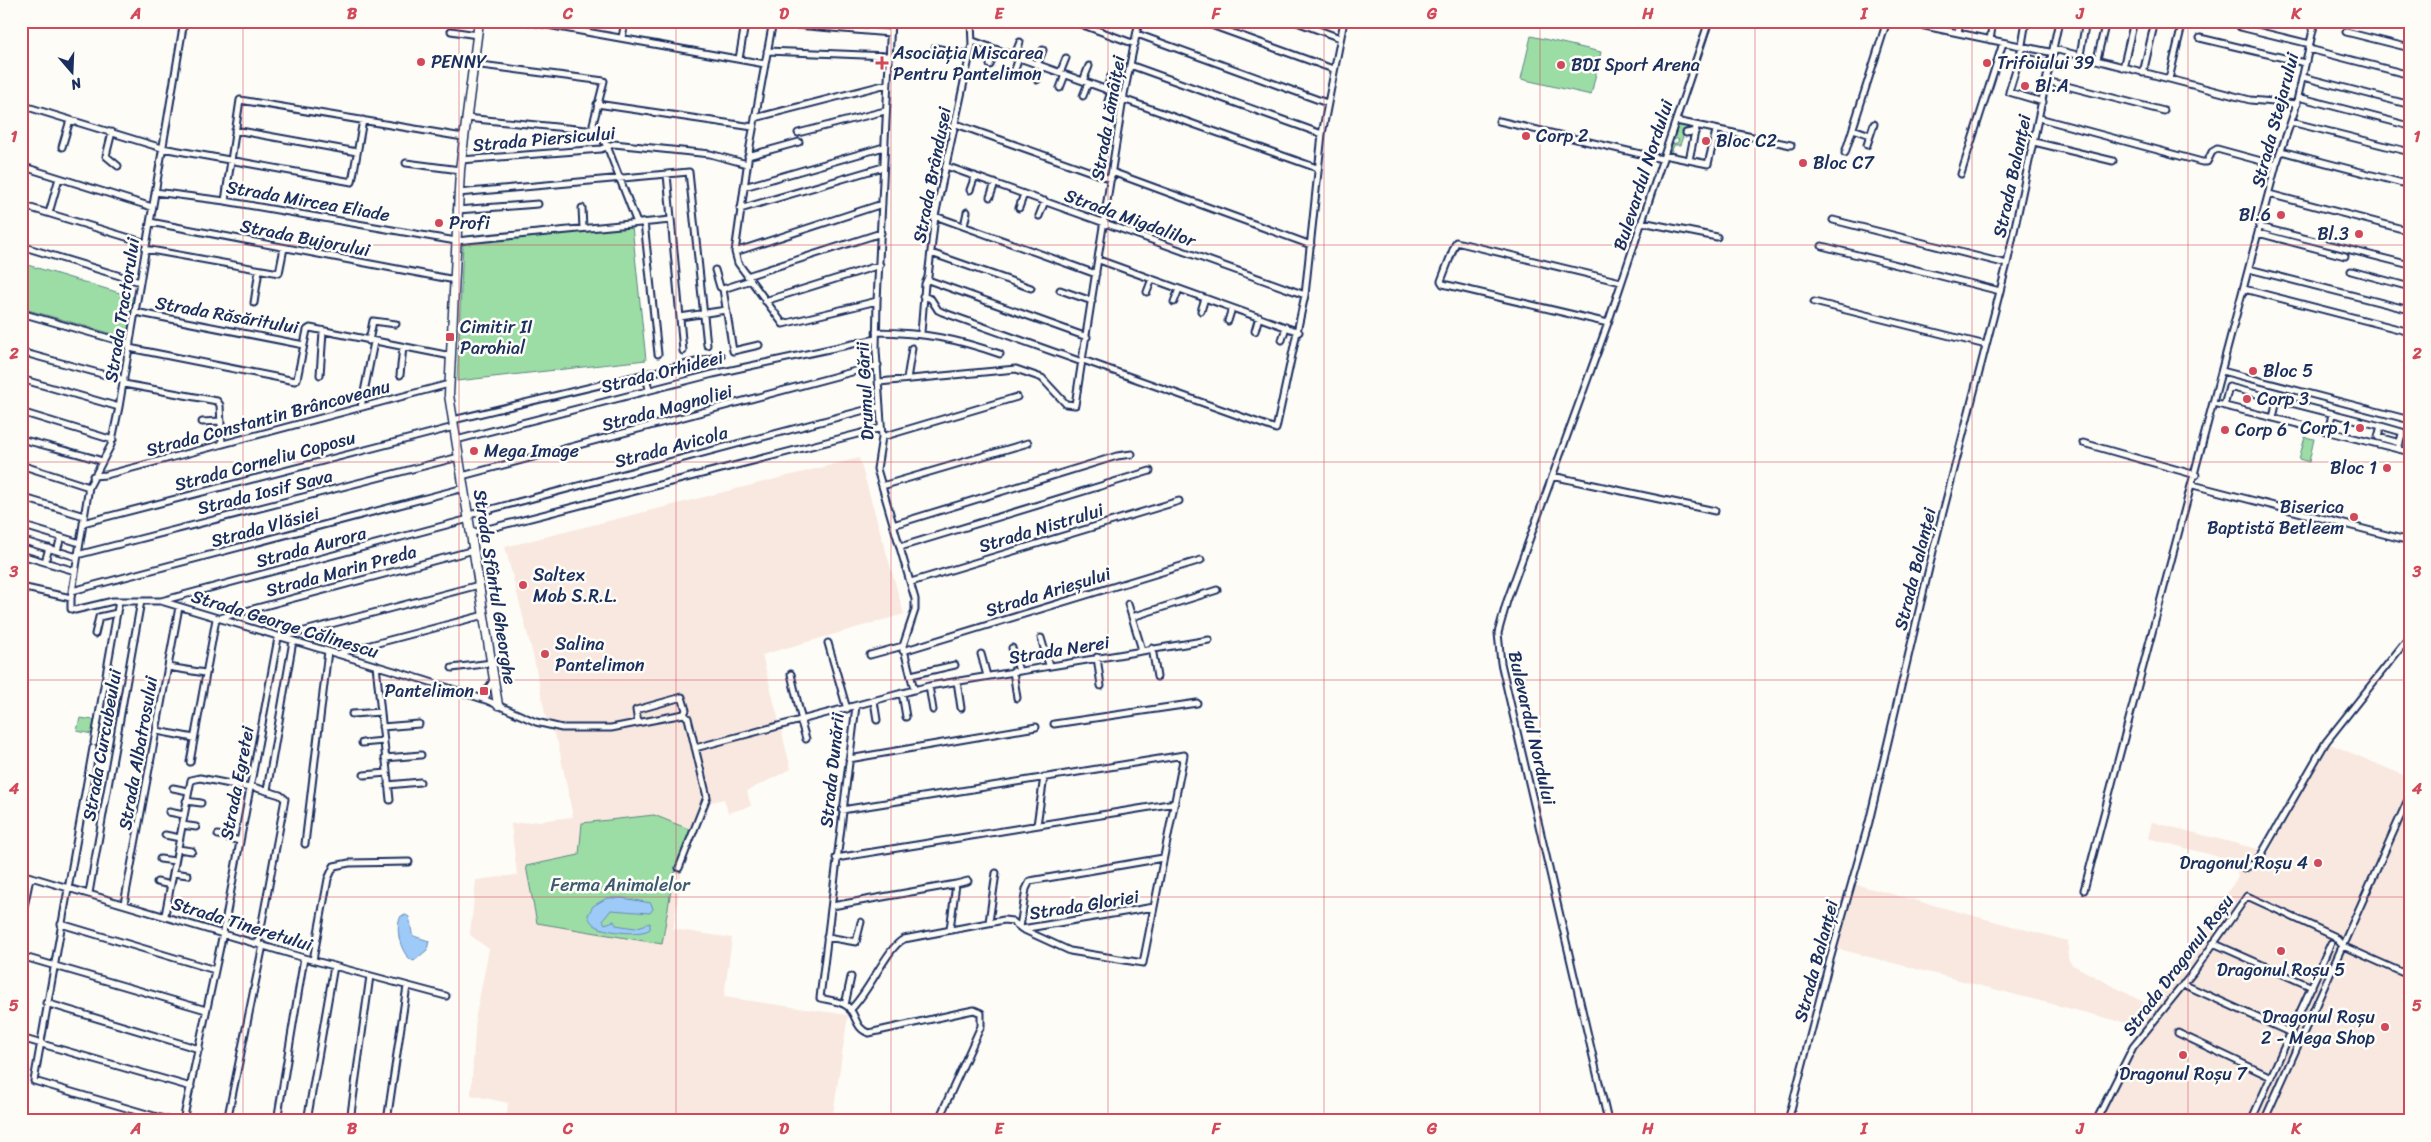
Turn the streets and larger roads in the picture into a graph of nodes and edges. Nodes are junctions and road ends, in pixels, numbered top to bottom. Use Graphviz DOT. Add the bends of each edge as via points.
graph roads {
  1 [pos="184,21"];
  2 [pos="479,21"];
  3 [pos="525,21"];
  4 [pos="625,21"];
  5 [pos="891,21"];
  6 [pos="971,21"];
  7 [pos="1072,21"];
  8 [pos="1139,21"];
  9 [pos="1200,21"];
  10 [pos="1294,21"];
  11 [pos="1344,21"];
  12 [pos="1709,21"];
  13 [pos="1887,21"];
  14 [pos="1960,21"];
  15 [pos="1993,21"];
  16 [pos="2026,21"];
  17 [pos="2059,21"];
  18 [pos="2086,21"];
  19 [pos="2106,21"];
  20 [pos="2134,21"];
  21 [pos="2155,21"];
  22 [pos="2183,21"];
  23 [pos="2305,21"];
  24 [pos="773,22"];
  25 [pos="1905,22"];
  26 [pos="2315,22"];
  27 [pos="1303,23"];
  28 [pos="744,24"];
  29 [pos="1926,24"];
  30 [pos="2240,27"];
  31 [pos="450,31"];
  32 [pos="2346,32"];
  33 [pos="890,33"];
  34 [pos="1958,33"];
  35 [pos="1137,34"];
  36 [pos="477,35"];
  37 [pos="622,38"];
  38 [pos="1340,38"];
  39 [pos="2200,38"];
  40 [pos="1990,40"];
  41 [pos="973,42"];
  42 [pos="1020,42"];
  43 [pos="2003,43"];
  44 [pos="1134,44"];
  45 [pos="2022,46"];
  46 [pos="2309,46"];
  47 [pos="935,48"];
  48 [pos="2410,48"];
  49 [pos="995,50"];
  50 [pos="1043,50"];
  51 [pos="767,51"];
  52 [pos="2054,51"];
  53 [pos="970,55"];
  54 [pos="888,56"];
  55 [pos="2020,56"];
  56 [pos="2080,56"];
  57 [pos="1016,57"];
  58 [pos="1066,58"];
  59 [pos="738,59"];
  60 [pos="2097,60"];
  61 [pos="473,64"];
  62 [pos="765,64"];
  63 [pos="2051,64"];
  64 [pos="2306,64"];
  65 [pos="990,65"];
  66 [pos="1130,65"];
  67 [pos="1039,66"];
  68 [pos="1088,66"];
  69 [pos="2123,68"];
  70 [pos="1334,69"];
  71 [pos="1014,72"];
  72 [pos="2142,72"];
  73 [pos="1062,74"];
  74 [pos="2410,75"];
  75 [pos="1111,76"];
  76 [pos="2302,77"];
  77 [pos="1037,80"];
  78 [pos="2169,80"];
  79 [pos="2047,81"];
  80 [pos="1085,82"];
  81 [pos="887,84"];
  82 [pos="1060,88"];
  83 [pos="1109,91"];
  84 [pos="1083,96"];
  85 [pos="2298,97"];
  86 [pos="1123,98"];
  87 [pos="2042,102"];
  88 [pos="1327,103"];
  89 [pos="597,104"];
  90 [pos="1107,104"];
  91 [pos="2297,104"];
  92 [pos="2407,104"];
  93 [pos="22,105"];
  94 [pos="885,111"];
  95 [pos="2164,111"];
  96 [pos="21,113"];
  97 [pos="466,118"];
  98 [pos="755,118"];
  99 [pos="2039,118"];
  100 [pos="70,120"];
  101 [pos="363,120"];
  102 [pos="1676,121"];
  103 [pos="1499,122"];
  104 [pos="2291,122"];
  105 [pos="956,124"];
  106 [pos="1874,124"];
  107 [pos="2410,126"];
  108 [pos="754,127"];
  109 [pos="595,128"];
  110 [pos="1853,129"];
  111 [pos="235,130"];
  112 [pos="1716,131"];
  113 [pos="112,132"];
  114 [pos="798,133"];
  115 [pos="1686,133"];
  116 [pos="1322,134"];
  117 [pos="1870,135"];
  118 [pos="463,137"];
  119 [pos="798,142"];
  120 [pos="2034,142"];
  121 [pos="1791,145"];
  122 [pos="1867,145"];
  123 [pos="607,146"];
  124 [pos="62,147"];
  125 [pos="884,147"];
  126 [pos="162,148"];
  127 [pos="2281,151"];
  128 [pos="357,152"];
  129 [pos="2410,152"];
  130 [pos="1845,153"];
  131 [pos="748,156"];
  132 [pos="1663,157"];
  133 [pos="230,160"];
  134 [pos="460,160"];
  135 [pos="1689,160"];
  136 [pos="2113,161"];
  137 [pos="406,163"];
  138 [pos="747,164"];
  139 [pos="2276,164"];
  140 [pos="21,166"];
  141 [pos="118,166"];
  142 [pos="946,166"];
  143 [pos="883,167"];
  144 [pos="1317,168"];
  145 [pos="460,170"];
  146 [pos="1112,172"];
  147 [pos="668,174"];
  148 [pos="1960,174"];
  149 [pos="974,176"];
  150 [pos="59,178"];
  151 [pos="619,178"];
  152 [pos="1111,179"];
  153 [pos="995,184"];
  154 [pos="2410,185"];
  155 [pos="744,187"];
  156 [pos="970,190"];
  157 [pos="155,192"];
  158 [pos="458,192"];
  159 [pos="1024,194"];
  160 [pos="2269,194"];
  161 [pos="990,197"];
  162 [pos="225,201"];
  163 [pos="1045,202"];
  164 [pos="538,204"];
  165 [pos="882,204"];
  166 [pos="21,205"];
  167 [pos="152,207"];
  168 [pos="582,208"];
  169 [pos="1019,208"];
  170 [pos="740,209"];
  171 [pos="457,210"];
  172 [pos="967,212"];
  173 [pos="49,213"];
  174 [pos="935,216"];
  175 [pos="1040,216"];
  176 [pos="671,220"];
  177 [pos="1833,220"];
  178 [pos="150,222"];
  179 [pos="644,222"];
  180 [pos="1642,222"];
  181 [pos="637,223"];
  182 [pos="1105,223"];
  183 [pos="964,226"];
  184 [pos="583,228"];
  185 [pos="2259,230"];
  186 [pos="2410,231"];
  187 [pos="881,233"];
  188 [pos="1717,237"];
  189 [pos="456,240"];
  190 [pos="1311,245"];
  191 [pos="21,246"];
  192 [pos="146,246"];
  193 [pos="1822,246"];
  194 [pos="284,248"];
  195 [pos="735,252"];
  196 [pos="931,253"];
  197 [pos="2345,256"];
  198 [pos="1099,260"];
  199 [pos="2007,264"];
  200 [pos="880,265"];
  201 [pos="2410,265"];
  202 [pos="2249,269"];
  203 [pos="259,270"];
  204 [pos="715,270"];
  205 [pos="2351,271"];
  206 [pos="1096,274"];
  207 [pos="749,278"];
  208 [pos="1152,279"];
  209 [pos="455,280"];
  210 [pos="928,280"];
  211 [pos="140,282"];
  212 [pos="1622,282"];
  213 [pos="2410,287"];
  214 [pos="1031,288"];
  215 [pos="723,289"];
  216 [pos="1179,289"];
  217 [pos="2244,289"];
  218 [pos="1060,290"];
  219 [pos="2000,291"];
  220 [pos="1147,292"];
  221 [pos="1305,294"];
  222 [pos="923,296"];
  223 [pos="1205,298"];
  224 [pos="766,301"];
  225 [pos="877,301"];
  226 [pos="1092,301"];
  227 [pos="1174,302"];
  228 [pos="1814,302"];
  229 [pos="254,303"];
  230 [pos="1232,308"];
  231 [pos="726,310"];
  232 [pos="2410,310"];
  233 [pos="1201,311"];
  234 [pos="135,312"];
  235 [pos="21,313"];
  236 [pos="703,313"];
  237 [pos="680,317"];
  238 [pos="1259,318"];
  239 [pos="1228,321"];
  240 [pos="1608,323"];
  241 [pos="396,324"];
  242 [pos="1286,327"];
  243 [pos="1255,331"];
  244 [pos="323,332"];
  245 [pos="876,332"];
  246 [pos="1299,332"];
  247 [pos="2410,332"];
  248 [pos="920,333"];
  249 [pos="1087,337"];
  250 [pos="876,339"];
  251 [pos="1282,340"];
  252 [pos="371,342"];
  253 [pos="304,344"];
  254 [pos="707,345"];
  255 [pos="759,345"];
  256 [pos="1986,345"];
  257 [pos="130,346"];
  258 [pos="403,347"];
  259 [pos="912,348"];
  260 [pos="683,350"];
  261 [pos="21,352"];
  262 [pos="658,354"];
  263 [pos="1000,354"];
  264 [pos="451,356"];
  265 [pos="721,356"];
  266 [pos="1082,361"];
  267 [pos="878,365"];
  268 [pos="2222,371"];
  269 [pos="645,373"];
  270 [pos="320,375"];
  271 [pos="400,375"];
  272 [pos="21,378"];
  273 [pos="907,379"];
  274 [pos="124,382"];
  275 [pos="879,382"];
  276 [pos="449,384"];
  277 [pos="649,389"];
  278 [pos="1018,397"];
  279 [pos="2277,400"];
  280 [pos="2213,403"];
  281 [pos="880,406"];
  282 [pos="2224,406"];
  283 [pos="119,407"];
  284 [pos="361,407"];
  285 [pos="21,412"];
  286 [pos="2332,414"];
  287 [pos="2273,418"];
  288 [pos="2410,420"];
  289 [pos="202,422"];
  290 [pos="220,422"];
  291 [pos="453,423"];
  292 [pos="2381,426"];
  293 [pos="881,428"];
  294 [pos="2328,432"];
  295 [pos="882,437"];
  296 [pos="21,439"];
  297 [pos="113,440"];
  298 [pos="456,440"];
  299 [pos="1028,443"];
  300 [pos="2400,443"];
  301 [pos="222,444"];
  302 [pos="2084,444"];
  303 [pos="2398,449"];
  304 [pos="2410,452"];
  305 [pos="1132,454"];
  306 [pos="459,457"];
  307 [pos="102,461"];
  308 [pos="21,466"];
  309 [pos="1150,471"];
  310 [pos="2196,475"];
  311 [pos="93,476"];
  312 [pos="462,476"];
  313 [pos="1552,476"];
  314 [pos="2193,485"];
  315 [pos="882,486"];
  316 [pos="89,487"];
  317 [pos="464,488"];
  318 [pos="21,496"];
  319 [pos="1179,501"];
  320 [pos="1716,511"];
  321 [pos="84,516"];
  322 [pos="469,517"];
  323 [pos="83,523"];
  324 [pos="21,525"];
  325 [pos="893,525"];
  326 [pos="472,534"];
  327 [pos="61,537"];
  328 [pos="21,540"];
  329 [pos="2410,541"];
  330 [pos="80,543"];
  331 [pos="900,547"];
  332 [pos="49,548"];
  333 [pos="474,550"];
  334 [pos="57,551"];
  335 [pos="21,555"];
  336 [pos="77,556"];
  337 [pos="1201,560"];
  338 [pos="45,562"];
  339 [pos="75,571"];
  340 [pos="911,582"];
  341 [pos="480,585"];
  342 [pos="21,587"];
  343 [pos="1217,590"];
  344 [pos="72,591"];
  345 [pos="71,598"];
  346 [pos="120,601"];
  347 [pos="141,601"];
  348 [pos="161,601"];
  349 [pos="1128,604"];
  350 [pos="179,607"];
  351 [pos="117,613"];
  352 [pos="484,615"];
  353 [pos="1132,617"];
  354 [pos="216,618"];
  355 [pos="95,634"];
  356 [pos="2410,636"];
  357 [pos="278,638"];
  358 [pos="1042,638"];
  359 [pos="1209,640"];
  360 [pos="293,641"];
  361 [pos="828,643"];
  362 [pos="903,648"];
  363 [pos="1012,648"];
  364 [pos="1152,648"];
  365 [pos="1142,650"];
  366 [pos="328,651"];
  367 [pos="339,654"];
  368 [pos="981,654"];
  369 [pos="870,655"];
  370 [pos="1096,657"];
  371 [pos="492,663"];
  372 [pos="955,664"];
  373 [pos="376,665"];
  374 [pos="1049,665"];
  375 [pos="168,667"];
  376 [pos="452,668"];
  377 [pos="1016,671"];
  378 [pos="205,673"];
  379 [pos="791,674"];
  380 [pos="911,676"];
  381 [pos="987,676"];
  382 [pos="1158,676"];
  383 [pos="494,678"];
  384 [pos="957,681"];
  385 [pos="929,686"];
  386 [pos="1101,686"];
  387 [pos="914,689"];
  388 [pos="902,693"];
  389 [pos="1017,698"];
  390 [pos="486,700"];
  391 [pos="874,701"];
  392 [pos="1196,703"];
  393 [pos="498,705"];
  394 [pos="856,706"];
  395 [pos="961,708"];
  396 [pos="847,709"];
  397 [pos="933,710"];
  398 [pos="381,712"];
  399 [pos="352,714"];
  400 [pos="684,714"];
  401 [pos="906,717"];
  402 [pos="877,720"];
  403 [pos="802,721"];
  404 [pos="638,723"];
  405 [pos="419,724"];
  406 [pos="1054,724"];
  407 [pos="382,727"];
  408 [pos="1036,727"];
  409 [pos="157,731"];
  410 [pos="194,738"];
  411 [pos="806,739"];
  412 [pos="384,741"];
  413 [pos="362,743"];
  414 [pos="695,748"];
  415 [pos="420,754"];
  416 [pos="385,758"];
  417 [pos="849,759"];
  418 [pos="190,762"];
  419 [pos="387,774"];
  420 [pos="364,775"];
  421 [pos="1044,777"];
  422 [pos="420,782"];
  423 [pos="388,785"];
  424 [pos="250,787"];
  425 [pos="173,788"];
  426 [pos="266,790"];
  427 [pos="188,791"];
  428 [pos="2410,795"];
  429 [pos="390,800"];
  430 [pos="186,801"];
  431 [pos="201,803"];
  432 [pos="1175,803"];
  433 [pos="842,810"];
  434 [pos="169,812"];
  435 [pos="184,815"];
  436 [pos="182,825"];
  437 [pos="1037,825"];
  438 [pos="196,827"];
  439 [pos="165,835"];
  440 [pos="218,835"];
  441 [pos="180,838"];
  442 [pos="240,841"];
  443 [pos="305,844"];
  444 [pos="178,849"];
  445 [pos="192,851"];
  446 [pos="836,858"];
  447 [pos="1164,858"];
  448 [pos="160,859"];
  449 [pos="175,862"];
  450 [pos="409,862"];
  451 [pos="679,868"];
  452 [pos="2244,869"];
  453 [pos="173,872"];
  454 [pos="996,873"];
  455 [pos="21,874"];
  456 [pos="188,875"];
  457 [pos="30,878"];
  458 [pos="968,881"];
  459 [pos="157,882"];
  460 [pos="956,884"];
  461 [pos="171,885"];
  462 [pos="68,887"];
  463 [pos="2084,890"];
  464 [pos="89,893"];
  465 [pos="124,904"];
  466 [pos="832,906"];
  467 [pos="1154,907"];
  468 [pos="165,915"];
  469 [pos="21,921"];
  470 [pos="861,922"];
  471 [pos="989,922"];
  472 [pos="61,924"];
  473 [pos="1021,928"];
  474 [pos="950,929"];
  475 [pos="223,933"];
  476 [pos="827,938"];
  477 [pos="2213,943"];
  478 [pos="2331,943"];
  479 [pos="261,945"];
  480 [pos="2343,946"];
  481 [pos="21,956"];
  482 [pos="304,958"];
  483 [pos="313,960"];
  484 [pos="54,965"];
  485 [pos="334,966"];
  486 [pos="215,970"];
  487 [pos="370,976"];
  488 [pos="2410,976"];
  489 [pos="851,977"];
  490 [pos="2183,984"];
  491 [pos="407,986"];
  492 [pos="2312,987"];
  493 [pos="446,996"];
  494 [pos="46,1003"];
  495 [pos="845,1005"];
  496 [pos="206,1010"];
  497 [pos="850,1010"];
  498 [pos="2178,1033"];
  499 [pos="2291,1033"];
  500 [pos="21,1038"];
  501 [pos="40,1042"];
  502 [pos="198,1049"];
  503 [pos="2271,1077"];
  504 [pos="191,1087"];
  505 [pos="21,1120"];
  506 [pos="25,1121"];
  507 [pos="170,1121"];
  508 [pos="183,1121"];
  509 [pos="227,1121"];
  510 [pos="277,1121"];
  511 [pos="307,1121"];
  512 [pos="350,1121"];
  513 [pos="387,1121"];
  514 [pos="938,1121"];
  515 [pos="1608,1121"];
  516 [pos="1788,1121"];
  517 [pos="2096,1121"];
  518 [pos="2251,1121"];
  519 [pos="2264,1121"];
  1 -- 126 [label="street, Strada Tractorului"];
  2 -- 36 [label="street, Strada Sfântul Gheorghe"];
  3 -- 37 [label="street"];
  4 -- 37 [label="street"];
  5 -- 33 [label="street, Drumul Gării"];
  6 -- 41 [label="street, Strada Brândușei"];
  7 -- 44 [label="street"];
  8 -- 35 [label="street, Strada Lămâiței"];
  9 -- 70 [label="street"];
  10 -- 27 [label="street"];
  11 -- 38 [label="street"];
  12 -- 102 [label="street, Bulevardul Nordului"];
  13 -- 110 [label="street"];
  14 -- 34 [label="street"];
  15 -- 40 [label="street"];
  16 -- 45 [label="street"];
  17 -- 52 [label="street, Strada Balanței"];
  18 -- 56 [label="street"];
  19 -- 60 [label="street"];
  20 -- 69 [label="street"];
  21 -- 72 [label="street"];
  22 -- 78 [label="street"];
  23 -- 26 [label="street"];
  24 -- 33 [label="street"];
  24 -- 51 [label="street"];
  25 -- 29 [label="street"];
  26 -- 46 [label="street, Strada Stejarului"];
  27 -- 38 [label="street"];
  28 -- 59 [label="street"];
  29 -- 34 [label="street"];
  30 -- 46 [label="street"];
  31 -- 36 [label="street"];
  32 -- 48 [label="street"];
  33 -- 54 [label="street, Drumul Gării"];
  34 -- 40 [label="street"];
  35 -- 44 [label="street, Strada Lămâiței"];
  35 -- 88 [label="street"];
  36 -- 61 [label="street, Strada Sfântul Gheorghe"];
  37 -- 59 [label="street"];
  38 -- 70 [label="street"];
  39 -- 64 [label="street"];
  40 -- 43 [label="street"];
  41 -- 49 [label="street"];
  41 -- 53 [label="street, Strada Brândușei"];
  42 -- 57 [label="street"];
  43 -- 45 [label="street"];
  43 -- 148 [label="street"];
  44 -- 66 [label="street, Strada Lămâiței"];
  45 -- 52 [label="street"];
  45 -- 55 [label="street"];
  46 -- 64 [label="street, Strada Stejarului"];
  46 -- 74 [label="street"];
  47 -- 53 [label="street"];
  49 -- 57 [label="street"];
  49 -- 65 [label="street"];
  50 -- 67 [label="street"];
  51 -- 54 [label="street"];
  51 -- 62 [label="street"];
  52 -- 56 [label="street"];
  52 -- 63 [label="street, Strada Balanței"];
  53 -- 105 [label="street, Strada Brândușei"];
  54 -- 81 [label="street, Drumul Gării"];
  55 -- 63 [label="street"];
  55 -- 87 [label="street" via="2009,92"];
  56 -- 60 [label="street"];
  57 -- 67 [label="street"];
  57 -- 71 [label="street"];
  58 -- 73 [label="street"];
  59 -- 62 [label="street"];
  60 -- 69 [label="street"];
  61 -- 89 [label="street" via="604,81"];
  61 -- 97 [label="street, Strada Sfântul Gheorghe"];
  62 -- 98 [label="street"];
  63 -- 79 [label="street, Strada Balanței"];
  64 -- 76 [label="street, Strada Stejarului"];
  66 -- 86 [label="street, Strada Lămâiței"];
  66 -- 116 [label="street"];
  67 -- 73 [label="street"];
  67 -- 77 [label="street"];
  68 -- 80 [label="street"];
  69 -- 72 [label="street"];
  70 -- 88 [label="street"];
  72 -- 78 [label="street"];
  73 -- 80 [label="street"];
  73 -- 82 [label="street"];
  75 -- 83 [label="street"];
  76 -- 85 [label="street, Strada Stejarului"];
  76 -- 92 [label="street"];
  78 -- 91 [label="street" via="2250,100"];
  79 -- 87 [label="street, Strada Balanței"];
  79 -- 95 [label="street"];
  80 -- 83 [label="street"];
  80 -- 84 [label="street"];
  81 -- 94 [label="street, Drumul Gării"];
  81 -- 98 [label="street"];
  83 -- 86 [label="street"];
  83 -- 90 [label="street"];
  85 -- 91 [label="street, Strada Stejarului"];
  85 -- 107 [label="street"];
  86 -- 144 [label="street"];
  86 -- 146 [label="street, Strada Lămâiței"];
  87 -- 99 [label="street, Strada Balanței"];
  88 -- 116 [label="street"];
  89 -- 108 [label="street"];
  89 -- 109 [label="street" via="593,121"];
  91 -- 104 [label="street, Strada Stejarului"];
  93 -- 96 [label="street"];
  93 -- 100 [label="street"];
  94 -- 114 [label="street"];
  94 -- 125 [label="street, Drumul Gării"];
  97 -- 109 [label="street" via="586,130"];
  97 -- 118 [label="street, Strada Sfântul Gheorghe"];
  98 -- 108 [label="street"];
  99 -- 120 [label="street, Strada Balanței"];
  99 -- 139 [label="street" via="2202,162 2207,162 2217,149"];
  100 -- 113 [label="street"];
  100 -- 124 [label="street"];
  101 -- 111 [label="street" via="240,100"];
  101 -- 118 [label="street"];
  101 -- 128 [label="street"];
  102 -- 121 [label="street"];
  102 -- 132 [label="street, Bulevardul Nordului"];
  103 -- 132 [label="street"];
  104 -- 127 [label="street, Strada Stejarului"];
  104 -- 129 [label="street"];
  105 -- 142 [label="street, Strada Brândușei"];
  105 -- 152 [label="street"];
  106 -- 117 [label="street"];
  108 -- 131 [label="street"];
  109 -- 123 [label="street"];
  110 -- 117 [label="street"];
  110 -- 130 [label="street"];
  111 -- 128 [label="street"];
  111 -- 133 [label="street"];
  112 -- 135 [label="street" via="1708,164"];
  113 -- 126 [label="street"];
  113 -- 141 [label="street" via="106,156"];
  115 -- 135 [label="street" via="1696,129"];
  116 -- 144 [label="street"];
  117 -- 122 [label="street"];
  118 -- 134 [label="street, Strada Sfântul Gheorghe"];
  119 -- 131 [label="street"];
  120 -- 136 [label="street"];
  120 -- 199 [label="street, Strada Balanței"];
  123 -- 134 [label="street, Strada Piersicului"];
  123 -- 138 [label="street, Strada Piersicului" via="614,144 701,153"];
  123 -- 151 [label="street"];
  125 -- 143 [label="street, Drumul Gării"];
  125 -- 155 [label="street"];
  126 -- 133 [label="street"];
  126 -- 157 [label="street, Strada Tractorului"];
  127 -- 139 [label="street, Strada Stejarului"];
  127 -- 154 [label="street"];
  128 -- 133 [label="street" via="352,182"];
  131 -- 138 [label="street"];
  132 -- 135 [label="street"];
  132 -- 180 [label="street, Bulevardul Nordului"];
  133 -- 162 [label="street"];
  134 -- 145 [label="street, Strada Sfântul Gheorghe"];
  137 -- 145 [label="street"];
  138 -- 155 [label="street"];
  139 -- 160 [label="street, Strada Stejarului"];
  140 -- 150 [label="street"];
  142 -- 149 [label="street, Strada Migdalilor"];
  142 -- 174 [label="street, Strada Brândușei"];
  143 -- 165 [label="street, Drumul Gării"];
  143 -- 170 [label="street"];
  144 -- 190 [label="street"];
  145 -- 158 [label="street, Strada Sfântul Gheorghe"];
  146 -- 152 [label="street, Strada Lămâiței"];
  146 -- 190 [label="street"];
  147 -- 151 [label="street"];
  147 -- 176 [label="street"];
  147 -- 236 [label="street" via="689,172"];
  149 -- 153 [label="street, Strada Migdalilor"];
  149 -- 156 [label="street"];
  150 -- 167 [label="street"];
  150 -- 173 [label="street"];
  151 -- 158 [label="street"];
  151 -- 181 [label="street"];
  152 -- 182 [label="street, Strada Lămâiței"];
  153 -- 159 [label="street, Strada Migdalilor"];
  153 -- 161 [label="street"];
  155 -- 170 [label="street"];
  157 -- 162 [label="street, Strada Mircea Eliade"];
  157 -- 167 [label="street, Strada Tractorului"];
  158 -- 171 [label="street, Strada Sfântul Gheorghe"];
  159 -- 163 [label="street, Strada Migdalilor"];
  159 -- 169 [label="street"];
  160 -- 185 [label="street, Strada Stejarului"];
  160 -- 186 [label="street"];
  162 -- 189 [label="street, Strada Mircea Eliade"];
  163 -- 175 [label="street"];
  163 -- 182 [label="street, Strada Migdalilor"];
  164 -- 171 [label="street"];
  165 -- 187 [label="street, Drumul Gării"];
  165 -- 195 [label="street"];
  166 -- 173 [label="street"];
  167 -- 178 [label="street, Strada Tractorului"];
  168 -- 184 [label="street"];
  170 -- 195 [label="street"];
  171 -- 189 [label="street, Strada Sfântul Gheorghe"];
  172 -- 183 [label="street"];
  173 -- 192 [label="street"];
  174 -- 183 [label="street"];
  174 -- 196 [label="street, Strada Brândușei"];
  176 -- 179 [label="street, Strada Mircea Eliade"];
  176 -- 237 [label="street"];
  177 -- 199 [label="street"];
  178 -- 192 [label="street, Strada Tractorului"];
  178 -- 194 [label="street, Strada Bujorului"];
  179 -- 181 [label="street, Strada Mircea Eliade"];
  179 -- 262 [label="street"];
  180 -- 188 [label="street"];
  180 -- 212 [label="street, Bulevardul Nordului"];
  181 -- 184 [label="street, Strada Mircea Eliade"];
  182 -- 198 [label="street, Strada Lămâiței"];
  182 -- 221 [label="street, Strada Migdalilor"];
  183 -- 206 [label="street"];
  184 -- 189 [label="street, Strada Mircea Eliade"];
  185 -- 197 [label="street"];
  185 -- 201 [label="street"];
  185 -- 202 [label="street, Strada Stejarului"];
  187 -- 200 [label="street, Drumul Gării"];
  187 -- 207 [label="street"];
  189 -- 209 [label="street, Strada Sfântul Gheorghe"];
  190 -- 221 [label="street"];
  191 -- 211 [label="street"];
  192 -- 203 [label="street"];
  192 -- 211 [label="street, Strada Tractorului"];
  193 -- 219 [label="street"];
  194 -- 203 [label="street" via="280,273"];
  194 -- 209 [label="street, Strada Bujorului"];
  195 -- 207 [label="street" via="737,261"];
  196 -- 210 [label="street, Strada Brândușei"];
  196 -- 214 [label="street"];
  198 -- 206 [label="street, Strada Lămâiței"];
  198 -- 208 [label="street"];
  199 -- 219 [label="street, Strada Balanței"];
  200 -- 224 [label="street"];
  200 -- 225 [label="street, Drumul Gării"];
  202 -- 217 [label="street, Strada Stejarului"];
  202 -- 232 [label="street"];
  203 -- 229 [label="street"];
  204 -- 215 [label="street"];
  205 -- 213 [label="street"];
  206 -- 226 [label="street, Strada Lămâiței"];
  207 -- 215 [label="street"];
  207 -- 224 [label="street"];
  208 -- 216 [label="street"];
  208 -- 220 [label="street"];
  209 -- 264 [label="street, Strada Sfântul Gheorghe"];
  210 -- 222 [label="street, Strada Brândușei"];
  210 -- 249 [label="street"];
  211 -- 234 [label="street, Strada Tractorului"];
  212 -- 240 [label="street, Bulevardul Nordului"];
  212 -- 240 [label="street" via="1456,242 1441,281 1442,284"];
  215 -- 231 [label="street"];
  216 -- 223 [label="street"];
  216 -- 227 [label="street"];
  217 -- 247 [label="street"];
  217 -- 268 [label="street, Strada Stejarului"];
  218 -- 226 [label="street"];
  219 -- 256 [label="street, Strada Balanței"];
  221 -- 246 [label="street"];
  222 -- 248 [label="street, Strada Brândușei"];
  222 -- 266 [label="street" via="930,298 938,310 946,314"];
  223 -- 230 [label="street"];
  223 -- 233 [label="street"];
  224 -- 225 [label="street" via="783,324"];
  225 -- 245 [label="street, Drumul Gării"];
  226 -- 249 [label="street, Strada Lămâiței"];
  228 -- 256 [label="street"];
  230 -- 238 [label="street"];
  230 -- 239 [label="street"];
  231 -- 236 [label="street"];
  231 -- 255 [label="street" via="733,351"];
  234 -- 253 [label="street, Strada Răsăritului"];
  234 -- 257 [label="street, Strada Tractorului"];
  235 -- 257 [label="street"];
  236 -- 237 [label="street"];
  236 -- 254 [label="street"];
  237 -- 260 [label="street"];
  238 -- 242 [label="street"];
  238 -- 243 [label="street"];
  240 -- 313 [label="street, Bulevardul Nordului"];
  241 -- 252 [label="street" via="373,321"];
  242 -- 246 [label="street"];
  242 -- 251 [label="street"];
  244 -- 252 [label="street, Strada Răsăritului"];
  244 -- 253 [label="street, Strada Răsăritului" via="308,329"];
  244 -- 270 [label="street"];
  245 -- 248 [label="street"];
  245 -- 250 [label="street, Drumul Gării"];
  246 -- 266 [label="street" via="1276,429"];
  248 -- 263 [label="street" via="969,343"];
  249 -- 266 [label="street, Strada Lămâiței"];
  250 -- 267 [label="street, Drumul Gării"];
  250 -- 277 [label="street, Strada Orhideei"];
  252 -- 258 [label="street, Strada Răsăritului"];
  252 -- 284 [label="street"];
  253 -- 257 [label="street" via="296,380"];
  256 -- 516 [label="street, Strada Balanței" via="1867,828"];
  257 -- 274 [label="street, Strada Tractorului"];
  258 -- 264 [label="street, Strada Răsăritului"];
  258 -- 271 [label="street"];
  259 -- 273 [label="street"];
  261 -- 274 [label="street"];
  264 -- 276 [label="street, Strada Sfântul Gheorghe"];
  265 -- 269 [label="street, Strada Corneliu Coposu"];
  266 -- 273 [label="street, Strada Lămâiței" via="1074,406 1066,404 1042,378 1016,368"];
  267 -- 275 [label="street, Drumul Gării"];
  267 -- 312 [label="street, Strada Magnoliei"];
  268 -- 280 [label="street, Strada Stejarului"];
  268 -- 288 [label="street"];
  269 -- 277 [label="street"];
  269 -- 291 [label="street, Strada Corneliu Coposu"];
  272 -- 283 [label="street"];
  273 -- 275 [label="street"];
  274 -- 283 [label="street, Strada Tractorului"];
  274 -- 290 [label="street" via="217,401"];
  275 -- 281 [label="street, Drumul Gării"];
  276 -- 284 [label="street, Strada Constantin Brâncoveanu"];
  276 -- 291 [label="street, Strada Sfântul Gheorghe"];
  277 -- 298 [label="street, Strada Orhideei"];
  278 -- 295 [label="street"];
  279 -- 282 [label="street" via="2229,387"];
  279 -- 286 [label="street"];
  279 -- 287 [label="street"];
  280 -- 282 [label="street"];
  280 -- 310 [label="street, Strada Stejarului"];
  281 -- 293 [label="street, Drumul Gării"];
  281 -- 322 [label="street, Strada Avicola"];
  282 -- 287 [label="street"];
  283 -- 297 [label="street, Strada Tractorului"];
  284 -- 301 [label="street, Strada Constantin Brâncoveanu"];
  285 -- 297 [label="street"];
  286 -- 292 [label="street"];
  286 -- 294 [label="street"];
  287 -- 294 [label="street"];
  289 -- 290 [label="street"];
  290 -- 301 [label="street"];
  291 -- 298 [label="street, Strada Sfântul Gheorghe"];
  291 -- 323 [label="street, Strada Corneliu Coposu"];
  292 -- 300 [label="street" via="2401,432"];
  292 -- 300 [label="street" via="2378,438"];
  293 -- 295 [label="street, Drumul Gării"];
  293 -- 326 [label="street"];
  294 -- 303 [label="street"];
  295 -- 315 [label="street, Drumul Gării" via="877,465"];
  296 -- 307 [label="street" via="58,450 68,449"];
  297 -- 307 [label="street, Strada Tractorului"];
  298 -- 306 [label="street, Strada Sfântul Gheorghe"];
  299 -- 315 [label="street"];
  300 -- 303 [label="street"];
  301 -- 311 [label="street, Strada Constantin Brâncoveanu"];
  302 -- 310 [label="street"];
  303 -- 304 [label="street"];
  305 -- 325 [label="street"];
  306 -- 312 [label="street, Strada Sfântul Gheorghe"];
  306 -- 336 [label="street, Strada Iosif Sava"];
  307 -- 311 [label="street, Strada Tractorului"];
  308 -- 316 [label="street"];
  309 -- 331 [label="street"];
  310 -- 314 [label="street, Strada Stejarului"];
  311 -- 316 [label="street, Strada Tractorului"];
  312 -- 317 [label="street, Strada Sfântul Gheorghe"];
  313 -- 320 [label="street"];
  313 -- 515 [label="street, Bulevardul Nordului" via="1499,626 1498,646"];
  314 -- 329 [label="street"];
  314 -- 463 [label="street, Strada Stejarului"];
  315 -- 325 [label="street, Drumul Gării"];
  316 -- 321 [label="street, Strada Tractorului"];
  317 -- 322 [label="street, Strada Sfântul Gheorghe"];
  317 -- 344 [label="street, Strada Vlăsiei"];
  318 -- 321 [label="street"];
  319 -- 340 [label="street, Strada Nistrului"];
  321 -- 323 [label="street, Strada Tractorului"];
  322 -- 326 [label="street, Strada Sfântul Gheorghe"];
  322 -- 348 [label="street, Strada Aurora"];
  323 -- 330 [label="street, Strada Tractorului"];
  324 -- 327 [label="street"];
  325 -- 331 [label="street, Drumul Gării"];
  326 -- 333 [label="street, Strada Sfântul Gheorghe"];
  327 -- 330 [label="street"];
  327 -- 334 [label="street"];
  328 -- 332 [label="street"];
  330 -- 336 [label="street, Strada Tractorului"];
  331 -- 340 [label="street, Drumul Gării"];
  332 -- 334 [label="street"];
  332 -- 338 [label="street"];
  333 -- 341 [label="street, Strada Sfântul Gheorghe"];
  333 -- 354 [label="street, Strada Marin Preda"];
  334 -- 336 [label="street"];
  335 -- 338 [label="street"];
  336 -- 339 [label="street, Strada Tractorului"];
  337 -- 362 [label="street, Strada Arieșului"];
  338 -- 339 [label="street"];
  339 -- 344 [label="street, Strada Tractorului"];
  340 -- 362 [label="street, Drumul Gării" via="916,606"];
  341 -- 352 [label="street, Strada Sfântul Gheorghe"];
  341 -- 357 [label="street"];
  342 -- 345 [label="street"];
  343 -- 353 [label="street"];
  344 -- 345 [label="street, Strada Tractorului"];
  345 -- 346 [label="street, Strada George Călinescu" via="73,610"];
  346 -- 347 [label="street, Strada George Călinescu"];
  346 -- 351 [label="street"];
  347 -- 348 [label="street, Strada George Călinescu"];
  347 -- 464 [label="street, Strada Curcubeului"];
  348 -- 350 [label="street, Strada George Călinescu"];
  349 -- 353 [label="street"];
  350 -- 354 [label="street, Strada George Călinescu"];
  350 -- 375 [label="street, Strada Albatrosului"];
  351 -- 355 [label="street" via="98,616"];
  351 -- 462 [label="street"];
  352 -- 367 [label="street"];
  352 -- 371 [label="street, Strada Sfântul Gheorghe"];
  353 -- 365 [label="street"];
  354 -- 357 [label="street, Strada George Călinescu"];
  354 -- 378 [label="street"];
  356 -- 452 [label="street" via="2326,742 2261,855"];
  357 -- 360 [label="street, Strada George Călinescu"];
  357 -- 424 [label="street, Strada Egretei"];
  358 -- 374 [label="street"];
  359 -- 364 [label="street, Strada Nerei"];
  360 -- 366 [label="street, Strada George Călinescu"];
  360 -- 426 [label="street"];
  361 -- 396 [label="street"];
  362 -- 369 [label="street, Strada Arieșului"];
  362 -- 380 [label="street"];
  363 -- 377 [label="street"];
  364 -- 365 [label="street, Strada Nerei"];
  364 -- 382 [label="street"];
  365 -- 370 [label="street, Strada Nerei"];
  366 -- 367 [label="street, Strada George Călinescu"];
  366 -- 443 [label="street"];
  367 -- 373 [label="street, Strada George Călinescu"];
  368 -- 381 [label="street"];
  370 -- 374 [label="street, Strada Nerei"];
  370 -- 386 [label="street"];
  371 -- 376 [label="street"];
  371 -- 383 [label="street, Strada Sfântul Gheorghe"];
  372 -- 380 [label="street"];
  373 -- 390 [label="street, Strada George Călinescu"];
  373 -- 398 [label="street"];
  374 -- 377 [label="street, Strada Nerei"];
  375 -- 378 [label="street"];
  375 -- 409 [label="street, Strada Albatrosului"];
  377 -- 381 [label="street, Strada Nerei"];
  377 -- 389 [label="street"];
  378 -- 410 [label="street"];
  379 -- 403 [label="street"];
  380 -- 387 [label="street"];
  381 -- 384 [label="street, Strada Nerei"];
  383 -- 390 [label="street"];
  383 -- 393 [label="street, Strada Sfântul Gheorghe"];
  384 -- 385 [label="street, Strada Nerei"];
  384 -- 395 [label="street"];
  385 -- 387 [label="street, Strada Nerei"];
  385 -- 397 [label="street"];
  387 -- 388 [label="street"];
  388 -- 391 [label="street"];
  388 -- 401 [label="street"];
  390 -- 393 [label="street, Strada George Călinescu"];
  391 -- 394 [label="street"];
  391 -- 402 [label="street"];
  392 -- 406 [label="street"];
  393 -- 404 [label="street, Strada Sfântul Gheorghe" via="536,722 562,728 601,729"];
  394 -- 396 [label="street, Strada Dunării"];
  394 -- 417 [label="street, Strada Dunării"];
  396 -- 403 [label="street, Strada Dunării"];
  398 -- 399 [label="street"];
  398 -- 407 [label="street"];
  400 -- 404 [label="street, Strada Sfântul Gheorghe"];
  400 -- 404 [label="street" via="686,708 680,698 636,710"];
  400 -- 414 [label="street" via="688,718"];
  403 -- 411 [label="street"];
  403 -- 414 [label="street, Strada Dunării"];
  405 -- 407 [label="street"];
  407 -- 412 [label="street"];
  408 -- 417 [label="street"];
  409 -- 410 [label="street"];
  409 -- 465 [label="street, Strada Albatrosului"];
  410 -- 418 [label="street"];
  412 -- 413 [label="street"];
  412 -- 416 [label="street"];
  414 -- 451 [label="street" via="707,796"];
  415 -- 416 [label="street"];
  416 -- 419 [label="street"];
  417 -- 433 [label="street, Strada Dunării"];
  419 -- 420 [label="street"];
  419 -- 423 [label="street"];
  421 -- 432 [label="street" via="1184,755"];
  421 -- 433 [label="street"];
  421 -- 437 [label="street"];
  422 -- 423 [label="street"];
  423 -- 429 [label="street"];
  424 -- 426 [label="street"];
  424 -- 427 [label="street" via="197,778 191,780"];
  424 -- 442 [label="street, Strada Egretei"];
  425 -- 427 [label="street"];
  426 -- 479 [label="street" via="283,797 285,802"];
  427 -- 430 [label="street"];
  428 -- 480 [label="street"];
  430 -- 431 [label="street"];
  430 -- 435 [label="street"];
  432 -- 437 [label="street"];
  432 -- 447 [label="street"];
  433 -- 446 [label="street, Strada Dunării"];
  434 -- 435 [label="street"];
  435 -- 436 [label="street"];
  436 -- 438 [label="street"];
  436 -- 441 [label="street"];
  437 -- 446 [label="street"];
  439 -- 441 [label="street"];
  440 -- 442 [label="street"];
  441 -- 444 [label="street"];
  442 -- 475 [label="street, Strada Egretei"];
  444 -- 445 [label="street"];
  444 -- 449 [label="street"];
  446 -- 466 [label="street, Strada Dunării"];
  447 -- 467 [label="street"];
  447 -- 473 [label="street" via="1030,881"];
  448 -- 449 [label="street"];
  449 -- 453 [label="street"];
  450 -- 483 [label="street" via="334,866 328,878"];
  453 -- 456 [label="street"];
  453 -- 461 [label="street"];
  454 -- 471 [label="street"];
  455 -- 457 [label="street, Strada Tineretului"];
  457 -- 462 [label="street, Strada Tineretului"];
  457 -- 469 [label="street"];
  458 -- 460 [label="street"];
  459 -- 461 [label="street"];
  460 -- 466 [label="street"];
  460 -- 474 [label="street"];
  461 -- 468 [label="street"];
  462 -- 464 [label="street, Strada Tineretului"];
  462 -- 472 [label="street"];
  464 -- 465 [label="street, Strada Tineretului"];
  465 -- 468 [label="street, Strada Tineretului"];
  466 -- 476 [label="street, Strada Dunării"];
  467 -- 473 [label="street, Strada Gloriei"];
  467 -- 473 [label="street" via="1143,963 1070,951"];
  468 -- 475 [label="street, Strada Tineretului"];
  470 -- 476 [label="street" via="856,942"];
  471 -- 473 [label="street, Strada Gloriei" via="1008,920"];
  471 -- 474 [label="street, Strada Gloriei"];
  472 -- 484 [label="street"];
  472 -- 486 [label="street"];
  474 -- 497 [label="street, Strada Gloriei" via="900,940 864,996"];
  475 -- 479 [label="street, Strada Tineretului"];
  475 -- 486 [label="street, Strada Egretei"];
  476 -- 495 [label="street, Strada Dunării" via="820,998"];
  477 -- 480 [label="street, Strada Dragonul Roșu" via="2247,896 2334,936"];
  477 -- 490 [label="street, Strada Dragonul Roșu"];
  477 -- 492 [label="street"];
  478 -- 492 [label="street"];
  479 -- 482 [label="street, Strada Tineretului"];
  479 -- 509 [label="street"];
  480 -- 488 [label="street, Strada Dragonul Roșu"];
  480 -- 519 [label="street"];
  481 -- 484 [label="street"];
  482 -- 483 [label="street, Strada Tineretului"];
  482 -- 510 [label="street"];
  483 -- 485 [label="street, Strada Tineretului"];
  484 -- 494 [label="street"];
  484 -- 496 [label="street"];
  485 -- 487 [label="street, Strada Tineretului"];
  485 -- 511 [label="street"];
  486 -- 496 [label="street, Strada Egretei"];
  487 -- 491 [label="street, Strada Tineretului"];
  487 -- 512 [label="street"];
  489 -- 495 [label="street"];
  490 -- 499 [label="street"];
  490 -- 517 [label="street, Strada Dragonul Roșu" via="2133,1047"];
  491 -- 493 [label="street, Strada Tineretului"];
  491 -- 513 [label="street"];
  492 -- 499 [label="street"];
  494 -- 501 [label="street"];
  494 -- 502 [label="street"];
  495 -- 497 [label="street"];
  496 -- 502 [label="street, Strada Egretei"];
  497 -- 514 [label="street" via="857,1025 869,1033 974,1010 981,1013 981,1026"];
  498 -- 503 [label="street"];
  499 -- 503 [label="street"];
  500 -- 501 [label="street"];
  501 -- 504 [label="street"];
  501 -- 507 [label="street" via="34,1081"];
  502 -- 504 [label="street, Strada Egretei"];
  503 -- 518 [label="street"];
  504 -- 508 [label="street, Strada Egretei"];
  505 -- 506 [label="street"];
}
